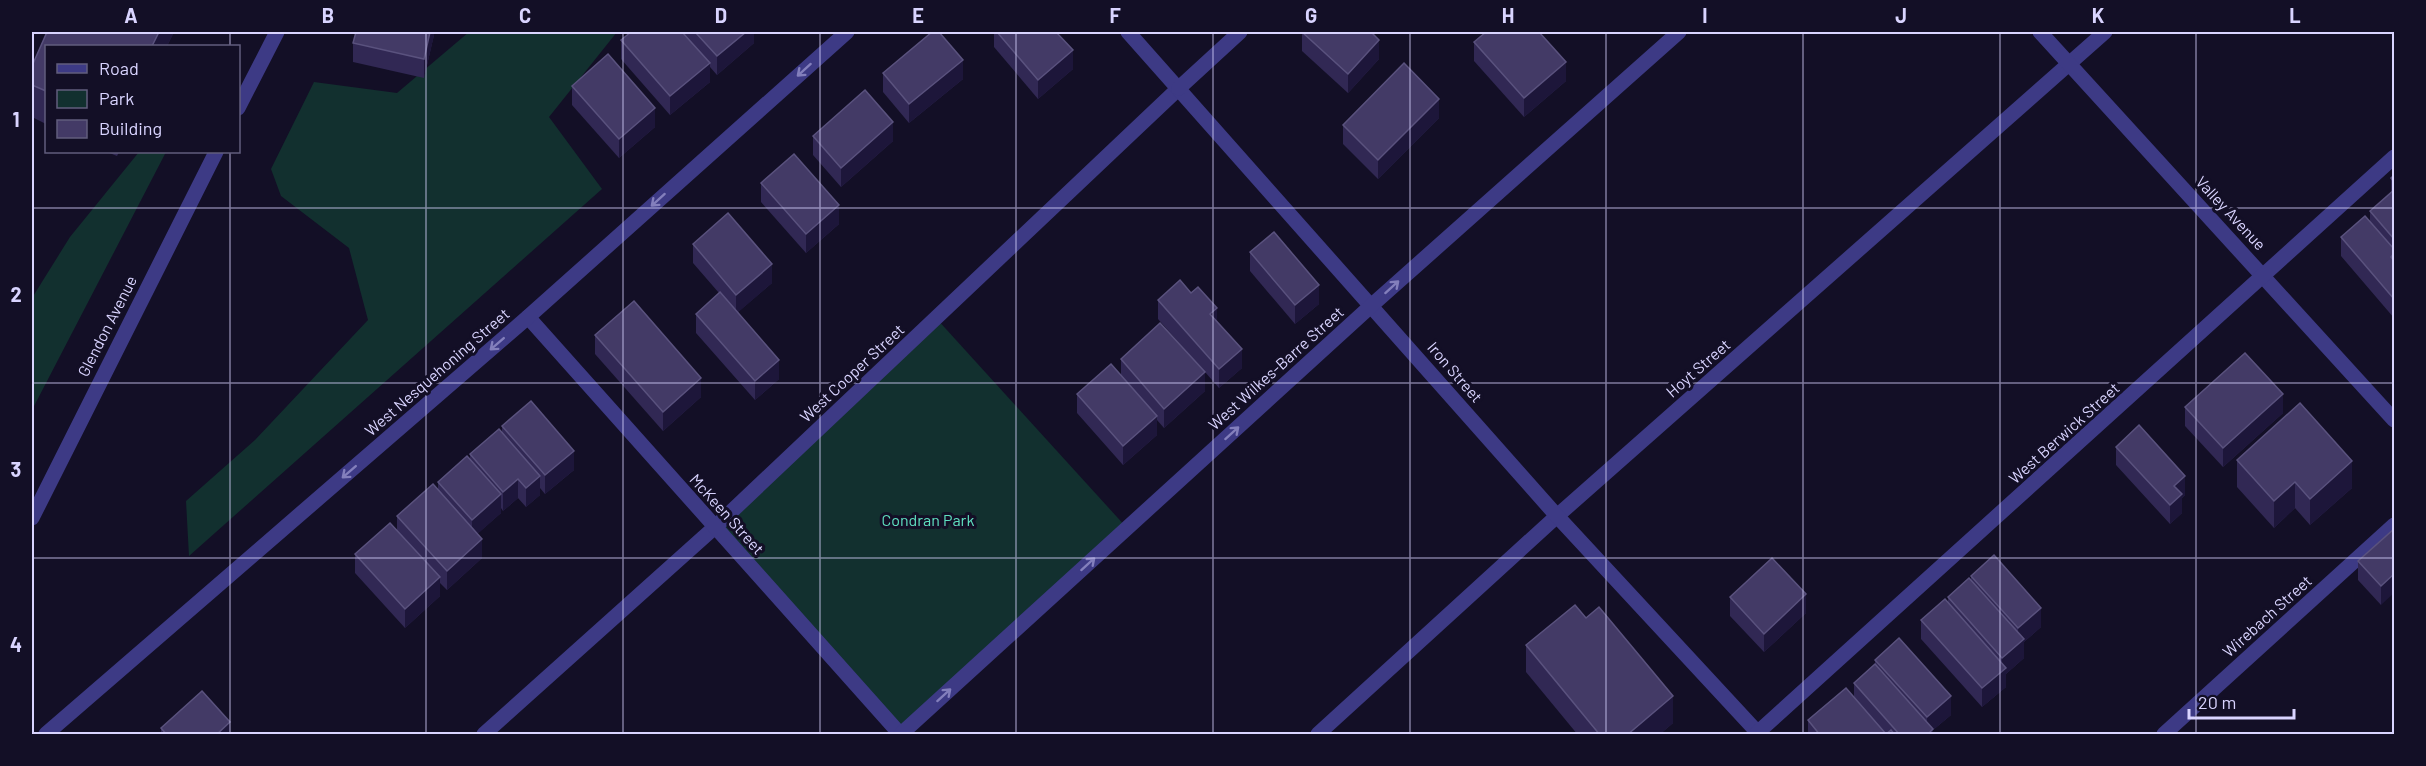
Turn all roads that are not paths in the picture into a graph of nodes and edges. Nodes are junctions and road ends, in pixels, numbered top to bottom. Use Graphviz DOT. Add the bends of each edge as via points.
graph roads {
  1 [pos="277,32"];
  2 [pos="847,32"];
  3 [pos="1128,32"];
  4 [pos="1240,32"];
  5 [pos="1679,32"];
  6 [pos="2040,32"];
  7 [pos="2105,32"];
  8 [pos="2069,63"];
  9 [pos="1179,88"];
  10 [pos="240,104"];
  11 [pos="215,153"];
  12 [pos="2394,157"];
  13 [pos="2264,277"];
  14 [pos="1372,305"];
  15 [pos="528,317"];
  16 [pos="2394,420"];
  17 [pos="1557,516"];
  18 [pos="32,518"];
  19 [pos="2394,525"];
  20 [pos="715,527"];
  21 [pos="1757,734"];
  22 [pos="46,735"];
  23 [pos="483,735"];
  24 [pos="900,735"];
  25 [pos="1318,735"];
  26 [pos="2164,735"];
  1 -- 10 [label="street"];
  2 -- 15 [label="street, West Nesquehoning Street, one-way"];
  3 -- 9 [label="street, Iron Street"];
  4 -- 9 [label="street, West Cooper Street"];
  14 -- 5 [label="street, West Wilkes-Barre Street, one-way"];
  6 -- 8 [label="street, Valley Avenue"];
  7 -- 8 [label="street, Hoyt Street"];
  8 -- 13 [label="street, Valley Avenue"];
  8 -- 17 [label="street, Hoyt Street"];
  9 -- 14 [label="street, Iron Street"];
  9 -- 20 [label="street, West Cooper Street"];
  11 -- 18 [label="street, Glendon Avenue"];
  12 -- 13 [label="street, West Berwick Street"];
  13 -- 16 [label="street, Valley Avenue"];
  13 -- 21 [label="street, West Berwick Street"];
  14 -- 17 [label="street, Iron Street"];
  24 -- 14 [label="street, West Wilkes-Barre Street, one-way"];
  15 -- 20 [label="street, McKeen Street"];
  15 -- 22 [label="street, West Nesquehoning Street, one-way"];
  17 -- 21 [label="street, Iron Street"];
  17 -- 25 [label="street, Hoyt Street"];
  19 -- 26 [label="street, Wirebach Street"];
  20 -- 23 [label="street, West Cooper Street"];
  20 -- 24 [label="street, McKeen Street"];
}
